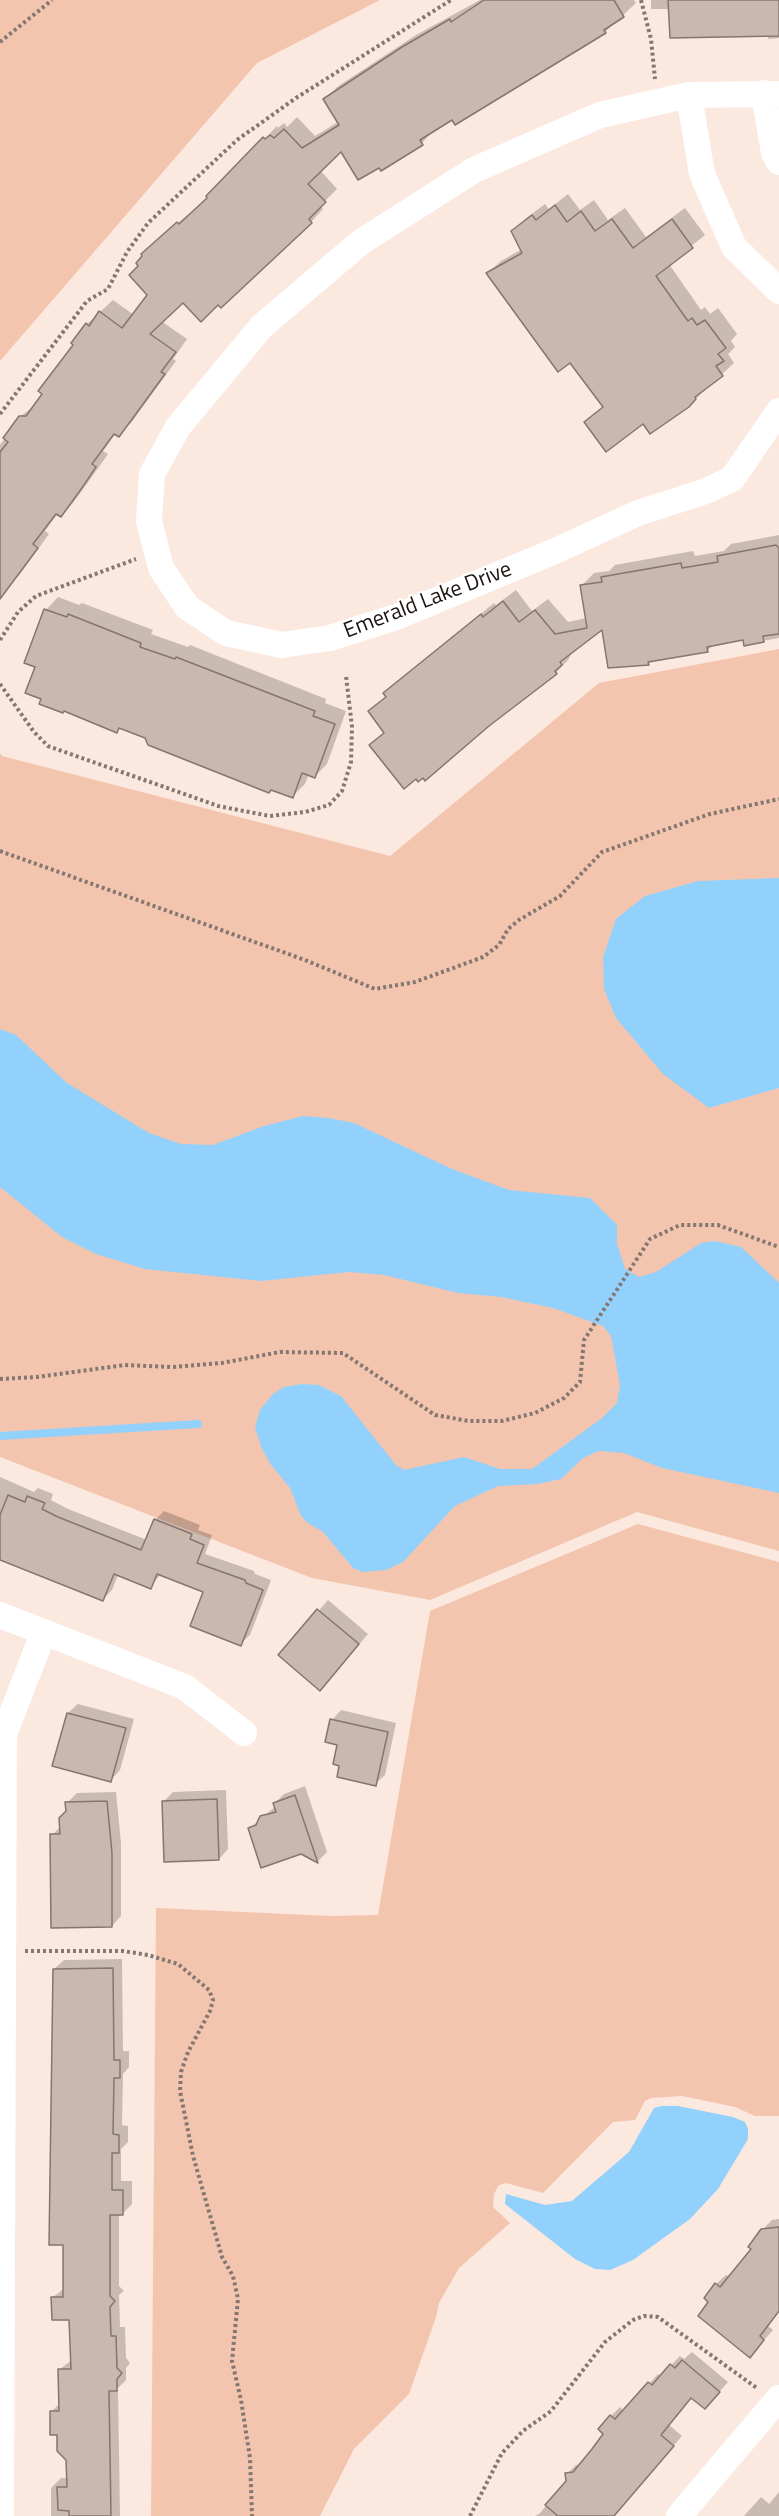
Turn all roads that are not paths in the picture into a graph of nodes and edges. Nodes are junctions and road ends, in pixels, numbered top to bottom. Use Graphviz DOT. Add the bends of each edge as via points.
graph roads {
  1 [pos="771,93"];
  2 [pos="689,95"];
  3 [pos="779,162"];
  4 [pos="779,291"];
  5 [pos="779,411"];
  6 [pos="0,1615"];
  7 [pos="43,1634"];
  8 [pos="244,1733"];
  9 [pos="778,2400"];
  10 [pos="1,2516"];
  11 [pos="679,2516"];
  1 -- 2 [label="street, Emerald Lake Drive"];
  1 -- 3 [label="street" via="774,153"];
  2 -- 4 [label="street" via="702,174 734,248"];
  2 -- 5 [label="street, Emerald Lake Drive" via="600,115 474,170 361,242 262,326 178,427 152,474 149,521 156,551 161,568 187,607 226,633 282,645 330,638 396,617 638,513 732,479"];
  6 -- 7 [label="street"];
  7 -- 8 [label="street" via="185,1687"];
  7 -- 10 [label="street" via="4,1734"];
  9 -- 11 [label="street"];
}
